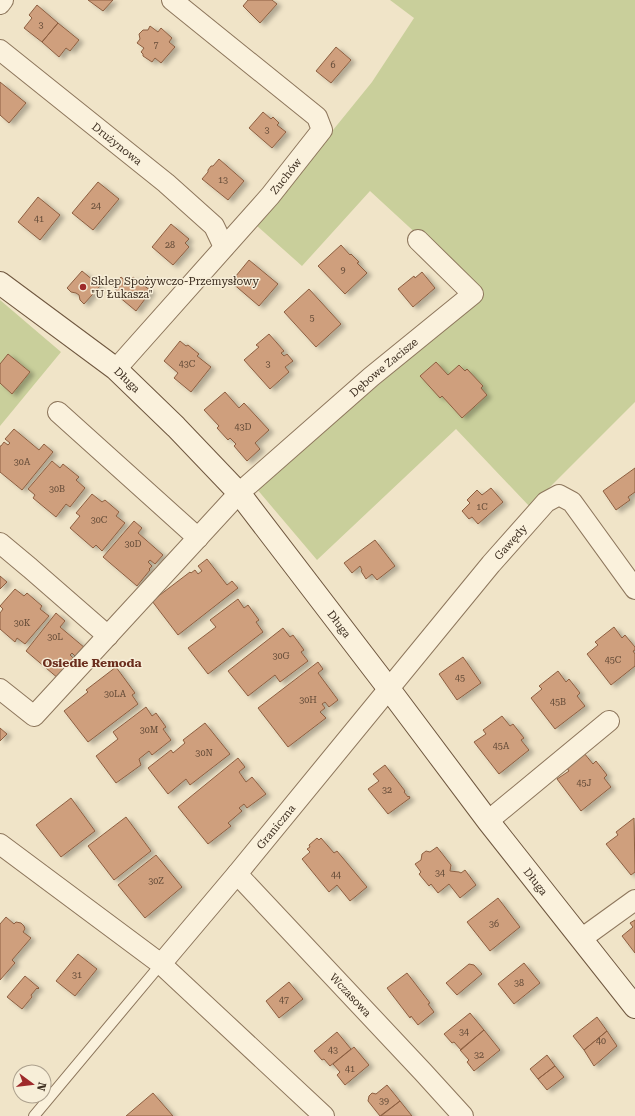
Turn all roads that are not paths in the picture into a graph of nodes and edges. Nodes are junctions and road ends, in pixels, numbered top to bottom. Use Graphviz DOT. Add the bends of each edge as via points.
graph roads {
  1 [pos="3,0"];
  2 [pos="172,0"];
  3 [pos="0,4"];
  4 [pos="0,50"];
  5 [pos="418,240"];
  6 [pos="224,247"];
  7 [pos="0,283"];
  8 [pos="116,369"];
  9 [pos="58,412"];
  10 [pos="239,493"];
  11 [pos="198,538"];
  12 [pos="0,543"];
  13 [pos="635,589"];
  14 [pos="108,636"];
  15 [pos="0,689"];
  16 [pos="389,689"];
  17 [pos="609,721"];
  18 [pos="488,821"];
  19 [pos="0,844"];
  20 [pos="237,874"];
  21 [pos="635,900"];
  22 [pos="581,939"];
  23 [pos="161,964"];
  24 [pos="635,1007"];
  25 [pos="34,1116"];
  26 [pos="324,1116"];
  27 [pos="463,1116"];
  1 -- 3 [label="street"];
  2 -- 6 [label="street, Zuchów" via="317,117 322,130 270,196"];
  4 -- 6 [label="street, Drużynowa" via="166,183 214,226"];
  5 -- 10 [label="street, Dębowe Zacisze" via="473,294 371,377"];
  6 -- 8 [label="street, Zuchów"];
  7 -- 8 [label="street, Długa"];
  8 -- 10 [label="street, Długa"];
  9 -- 11 [label="street"];
  10 -- 11 [label="street"];
  10 -- 16 [label="street, Długa"];
  11 -- 14 [label="street"];
  12 -- 14 [label="street"];
  13 -- 16 [label="street, Gawędy" via="572,502 559,495 546,502 522,529"];
  14 -- 15 [label="street" via="34,716"];
  16 -- 18 [label="street, Długa"];
  16 -- 20 [label="street, Graniczna"];
  17 -- 18 [label="street"];
  18 -- 22 [label="street, Długa"];
  19 -- 23 [label="street"];
  20 -- 23 [label="street, Graniczna"];
  20 -- 27 [label="street, Wczasowa"];
  21 -- 22 [label="street"];
  22 -- 24 [label="street, Długa"];
  23 -- 25 [label="lane"];
  23 -- 26 [label="street"];
}
